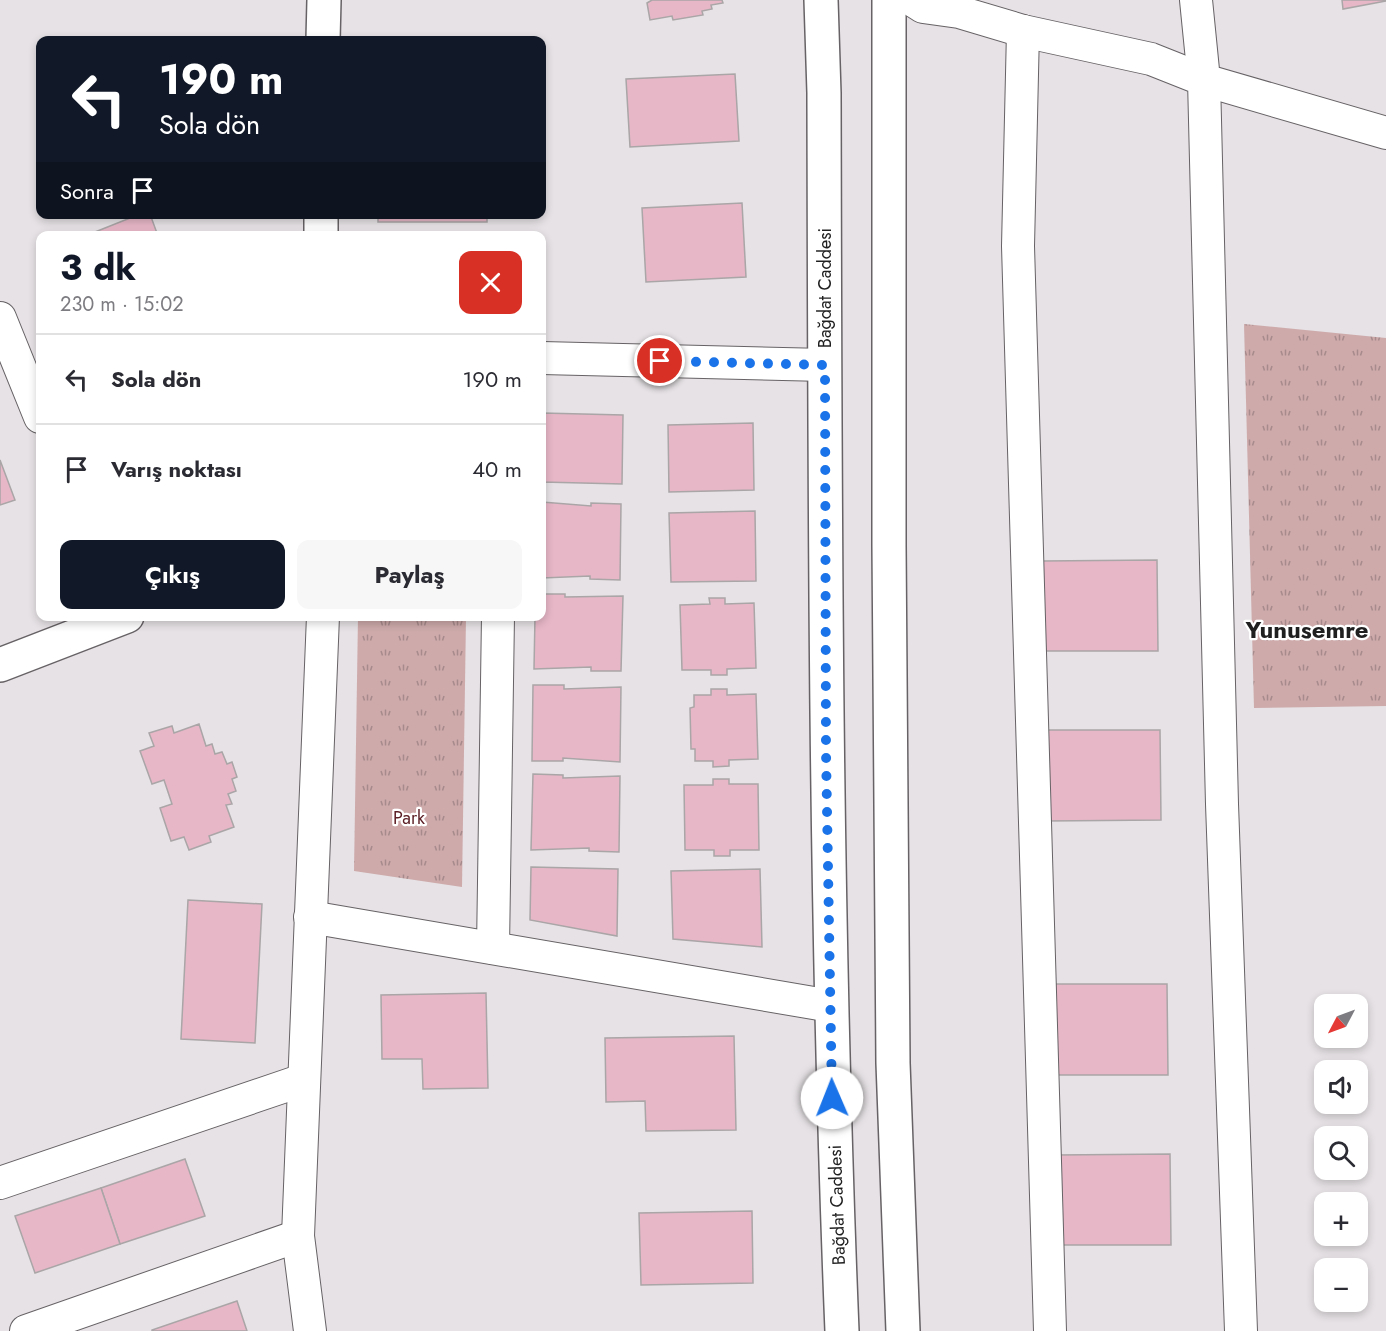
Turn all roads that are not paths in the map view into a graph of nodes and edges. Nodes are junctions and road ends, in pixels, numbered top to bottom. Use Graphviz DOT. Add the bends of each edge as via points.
graph roads {
  1 [pos="324,0"];
  2 [pos="821,0"];
  3 [pos="889,0"];
  4 [pos="912,0"];
  5 [pos="1196,0"];
  6 [pos="1023,31"];
  7 [pos="323,36"];
  8 [pos="1204,80"];
  9 [pos="1386,133"];
  10 [pos="0,318"];
  11 [pos="546,358"];
  12 [pos="825,365"];
  13 [pos="36,407"];
  14 [pos="110,621"];
  15 [pos="322,621"];
  16 [pos="498,621"];
  17 [pos="0,665"];
  18 [pos="310,917"];
  19 [pos="493,948"];
  20 [pos="831,1006"];
  21 [pos="303,1080"];
  22 [pos="0,1183"];
  23 [pos="298,1236"];
  24 [pos="26,1331"];
  25 [pos="310,1331"];
  26 [pos="842,1331"];
  27 [pos="903,1331"];
  28 [pos="1050,1331"];
  29 [pos="1241,1331"];
  1 -- 7 [label="main road"];
  2 -- 12 [label="main road, Bağdat Caddesi"];
  3 -- 27 [label="main road" via="892,1051"];
  4 -- 6 [label="street" via="923,8 959,12"];
  5 -- 8 [label="street"];
  6 -- 8 [label="street" via="1151,59"];
  6 -- 28 [label="street" via="1018,246"];
  8 -- 9 [label="street"];
  8 -- 29 [label="street" via="1222,804"];
  10 -- 13 [label="street"];
  11 -- 12 [label="street"];
  12 -- 20 [label="main road, Bağdat Caddesi"];
  14 -- 17 [label="main road"];
  15 -- 18 [label="street"];
  16 -- 19 [label="street"];
  18 -- 19 [label="street"];
  18 -- 21 [label="street"];
  19 -- 20 [label="street"];
  20 -- 26 [label="main road, Bağdat Caddesi"];
  21 -- 22 [label="street"];
  21 -- 23 [label="street"];
  23 -- 24 [label="street"];
  23 -- 25 [label="street"];
}
